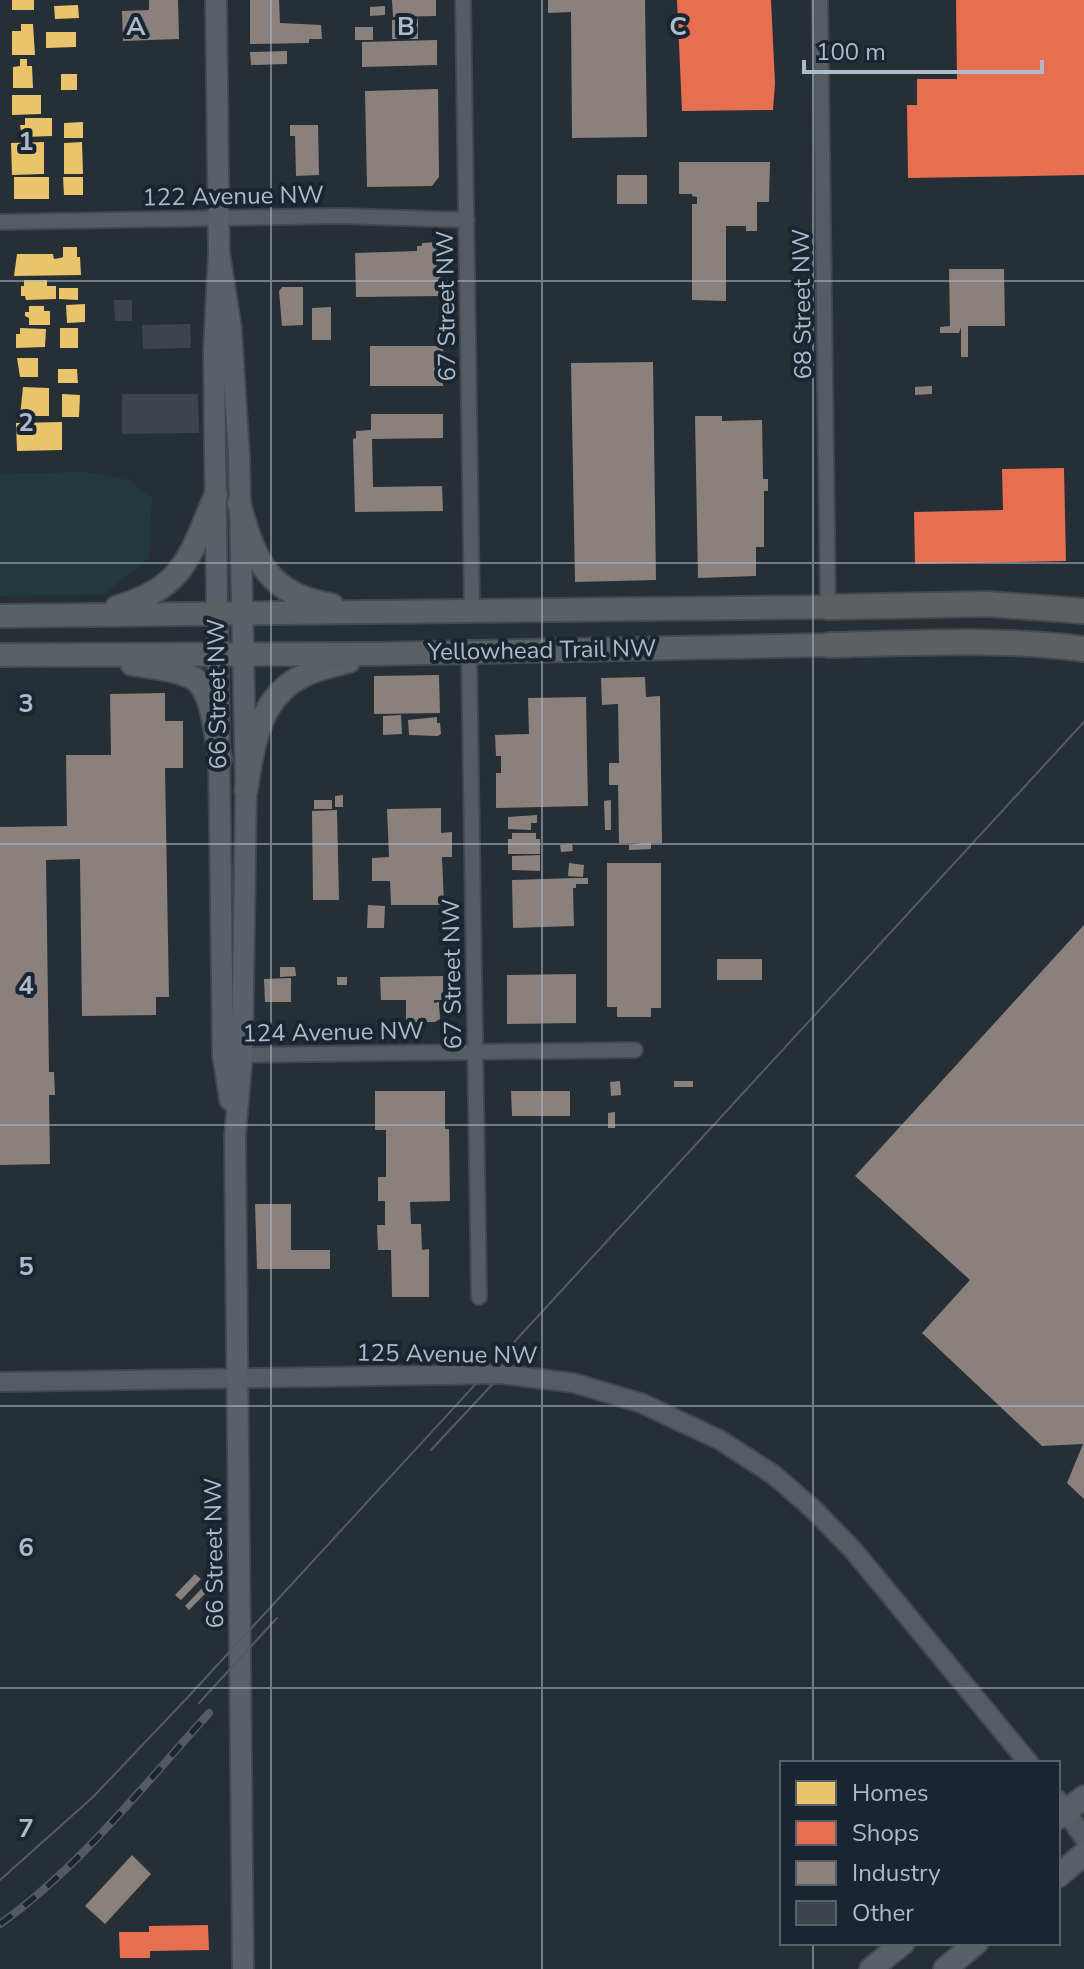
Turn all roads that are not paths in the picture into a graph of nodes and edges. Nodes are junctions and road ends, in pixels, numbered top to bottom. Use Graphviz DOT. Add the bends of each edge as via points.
graph roads {
  1 [pos="216,0"];
  2 [pos="463,0"];
  3 [pos="820,0"];
  4 [pos="218,218"];
  5 [pos="467,220"];
  6 [pos="0,222"];
  7 [pos="219,252"];
  8 [pos="216,495"];
  9 [pos="239,503"];
  10 [pos="828,607"];
  11 [pos="376,611"];
  12 [pos="472,611"];
  13 [pos="1084,611"];
  14 [pos="89,615"];
  15 [pos="218,615"];
  16 [pos="241,615"];
  17 [pos="0,616"];
  18 [pos="829,645"];
  19 [pos="1084,649"];
  20 [pos="469,651"];
  21 [pos="218,653"];
  22 [pos="242,653"];
  23 [pos="71,654"];
  24 [pos="374,654"];
  25 [pos="0,655"];
  26 [pos="220,759"];
  27 [pos="246,790"];
  28 [pos="635,1050"];
  29 [pos="475,1052"];
  30 [pos="232,1055"];
  31 [pos="479,1297"];
  32 [pos="238,1378"];
  33 [pos="0,1382"];
  34 [pos="1027,1761"];
  35 [pos="1084,1797"];
  36 [pos="1061,1810"];
  37 [pos="1084,1838"];
  38 [pos="1084,1854"];
  39 [pos="1060,1874"];
  40 [pos="901,1945"];
  41 [pos="974,1945"];
  42 [pos="243,1969"];
  43 [pos="871,1969"];
  44 [pos="945,1969"];
  1 -- 4 [label="main road, 66 Street NW"];
  2 -- 5 [label="street, 67 Street NW"];
  3 -- 10 [label="street, 68 Street NW"];
  4 -- 5 [label="street, 122 Avenue NW"];
  4 -- 6 [label="street, 122 Avenue NW"];
  4 -- 7 [label="main road, 66 Street NW"];
  5 -- 12 [label="street, 67 Street NW"];
  7 -- 8 [label="main road, 66 Street NW"];
  7 -- 9 [label="main road, 66 Street NW" via="231,329"];
  8 -- 14 [label="highway" via="189,558 171,580 144,600"];
  8 -- 15 [label="main road, 66 Street NW"];
  9 -- 11 [label="highway" via="251,547 278,582 308,600"];
  9 -- 16 [label="main road, 66 Street NW"];
  10 -- 12 [label="highway, Yellowhead Trail NW"];
  10 -- 13 [label="highway, Yellowhead Trail NW" via="987,604"];
  11 -- 12 [label="highway, Yellowhead Trail NW"];
  11 -- 16 [label="highway, Yellowhead Trail NW"];
  14 -- 15 [label="highway, Yellowhead Trail NW"];
  14 -- 17 [label="highway, Yellowhead Trail NW"];
  15 -- 16 [label="highway, Yellowhead Trail NW"];
  15 -- 21 [label="main road, 66 Street NW"];
  16 -- 22 [label="main road, 66 Street NW"];
  18 -- 19 [label="highway, Yellowhead Trail NW" via="984,643"];
  18 -- 20 [label="highway, Yellowhead Trail NW"];
  20 -- 24 [label="highway, Yellowhead Trail NW"];
  20 -- 29 [label="street, 67 Street NW"];
  21 -- 22 [label="highway, Yellowhead Trail NW"];
  21 -- 23 [label="highway, Yellowhead Trail NW"];
  21 -- 26 [label="main road, 66 Street NW"];
  22 -- 24 [label="highway, Yellowhead Trail NW"];
  22 -- 27 [label="main road, 66 Street NW"];
  23 -- 25 [label="highway, Yellowhead Trail NW"];
  23 -- 26 [label="highway" via="195,679 207,695"];
  24 -- 27 [label="highway" via="306,674 284,688 256,732"];
  26 -- 30 [label="main road, 66 Street NW"];
  27 -- 30 [label="main road, 66 Street NW"];
  28 -- 29 [label="street, 124 Avenue NW"];
  29 -- 30 [label="street, 124 Avenue NW"];
  29 -- 31 [label="street, 67 Street NW"];
  30 -- 32 [label="main road, 66 Street NW"];
  32 -- 33 [label="street, 125 Avenue NW"];
  32 -- 34 [label="street, 125 Avenue NW" via="511,1375 597,1389 699,1429 774,1475 813,1509"];
  32 -- 42 [label="main road, 66 Street NW"];
  35 -- 36 [label="main road"];
  36 -- 37 [label="street"];
  38 -- 39 [label="main road"];
  40 -- 43 [label="main road"];
  41 -- 44 [label="main road"];
}
